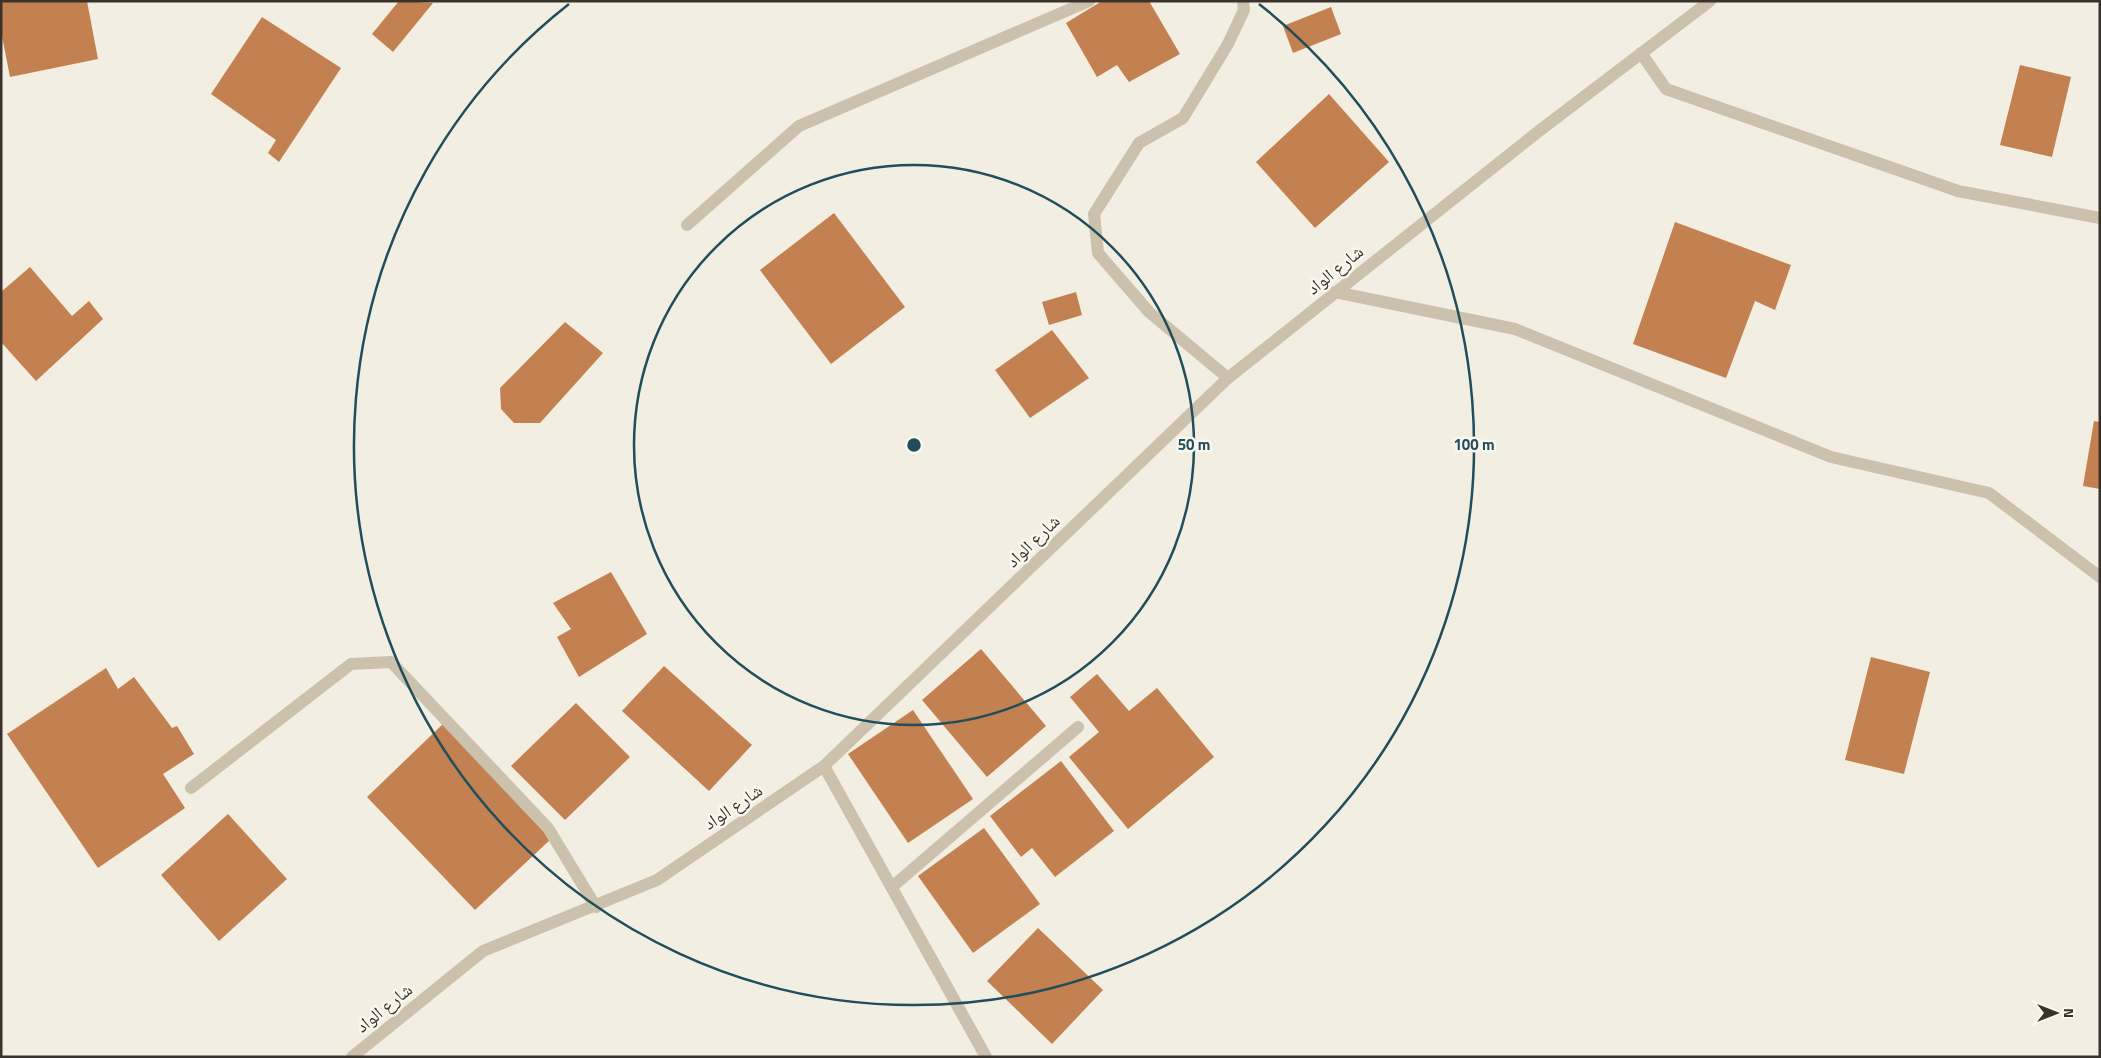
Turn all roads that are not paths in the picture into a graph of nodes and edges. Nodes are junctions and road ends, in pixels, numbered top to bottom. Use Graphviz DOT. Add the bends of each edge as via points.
graph roads {
  1 [pos="1089,1"];
  2 [pos="1243,1"];
  3 [pos="1710,1"];
  4 [pos="1641,53"];
  5 [pos="2100,218"];
  6 [pos="687,225"];
  7 [pos="1335,292"];
  8 [pos="1228,378"];
  9 [pos="2100,576"];
  10 [pos="1078,727"];
  11 [pos="824,766"];
  12 [pos="191,788"];
  13 [pos="892,887"];
  14 [pos="596,907"];
  15 [pos="352,1057"];
  16 [pos="986,1057"];
  1 -- 6 [label="street" via="799,126"];
  2 -- 8 [label="street" via="1244,10 1228,44 1183,118 1140,143 1094,214 1098,252 1149,312"];
  3 -- 4 [label="street, شارع الواد"];
  4 -- 5 [label="street" via="1666,89 1958,191"];
  4 -- 7 [label="street, شارع الواد"];
  7 -- 8 [label="street, شارع الواد"];
  7 -- 9 [label="street" via="1515,330 1831,457 1989,493"];
  8 -- 11 [label="street, شارع الواد"];
  10 -- 13 [label="street"];
  11 -- 13 [label="street"];
  11 -- 14 [label="street, شارع الواد" via="657,880"];
  12 -- 14 [label="street" via="351,664 391,662 548,828"];
  13 -- 16 [label="street"];
  14 -- 15 [label="street, شارع الواد" via="483,951"];
}
